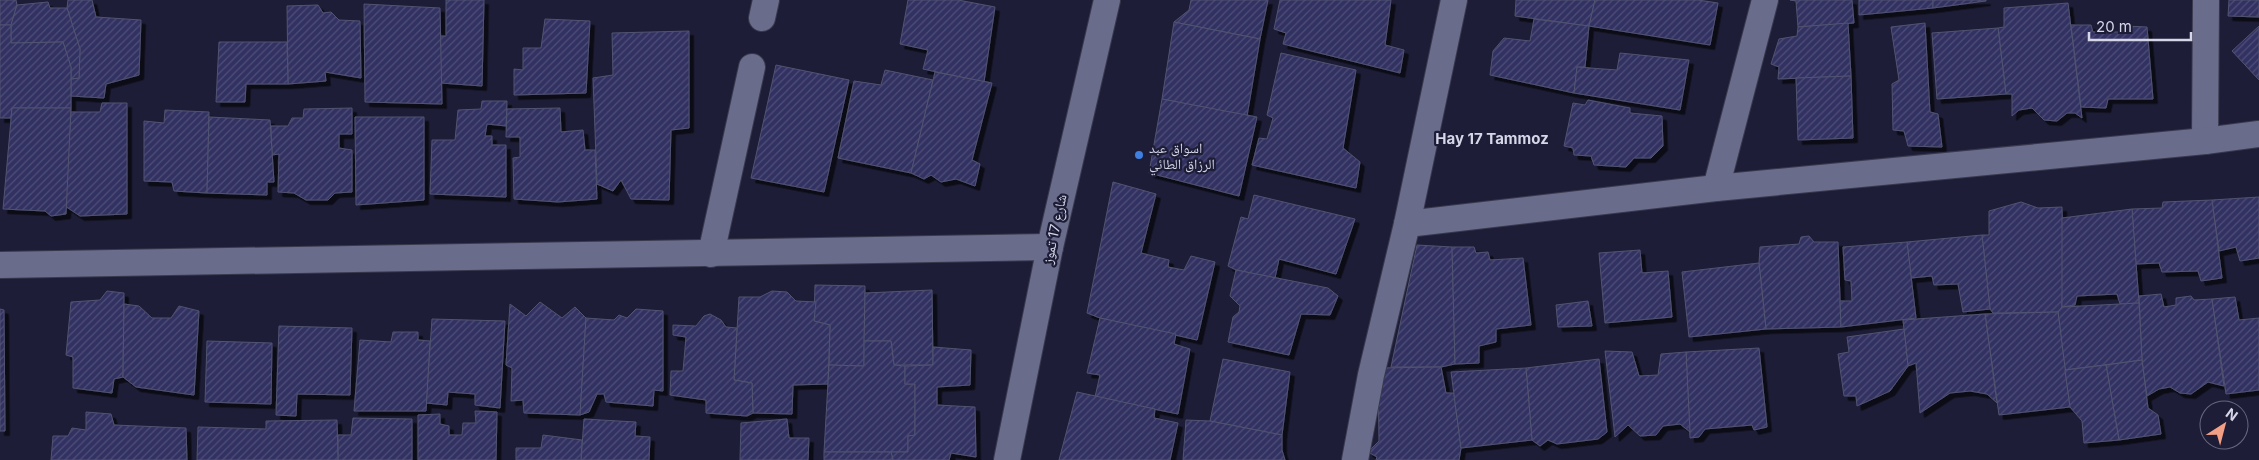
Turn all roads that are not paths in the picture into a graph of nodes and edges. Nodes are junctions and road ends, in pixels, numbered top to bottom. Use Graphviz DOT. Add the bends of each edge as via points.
graph roads {
  1 [pos="1107,0"];
  2 [pos="1454,0"];
  3 [pos="1765,0"];
  4 [pos="2206,0"];
  5 [pos="752,67"];
  6 [pos="2259,134"];
  7 [pos="2205,141"];
  8 [pos="1716,188"];
  9 [pos="1407,224"];
  10 [pos="1050,247"];
  11 [pos="711,254"];
  12 [pos="0,265"];
  13 [pos="1008,460"];
  14 [pos="1354,460"];
  1 -- 10 [label="street, شارع 17 تموز"];
  2 -- 9 [label="street"];
  3 -- 8 [label="street"];
  4 -- 7 [label="street"];
  5 -- 11 [label="street"];
  6 -- 7 [label="street"];
  7 -- 8 [label="street"];
  8 -- 9 [label="street"];
  9 -- 14 [label="street"];
  10 -- 11 [label="street"];
  10 -- 13 [label="street, شارع 17 تموز"];
  11 -- 12 [label="street"];
}
